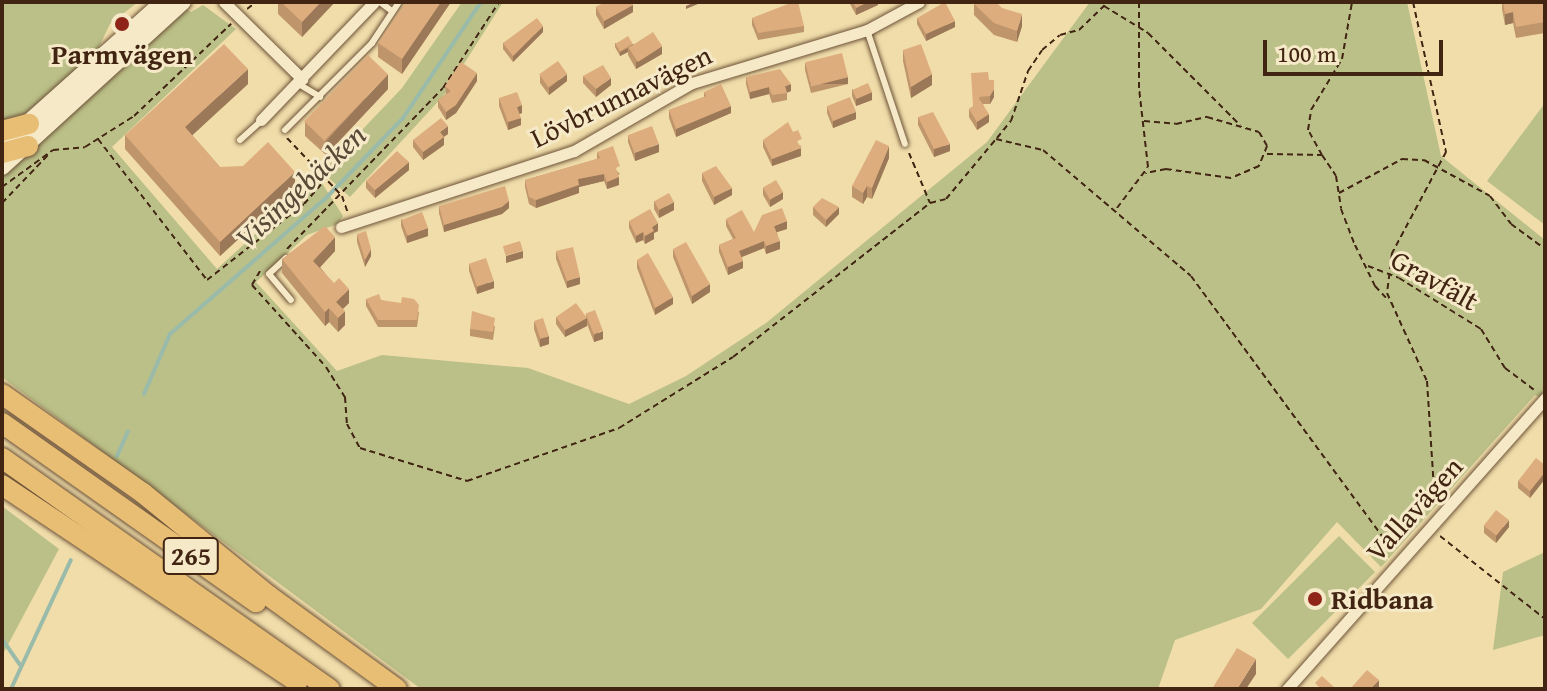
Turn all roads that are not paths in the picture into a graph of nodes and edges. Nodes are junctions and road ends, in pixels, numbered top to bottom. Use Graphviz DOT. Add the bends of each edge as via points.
graph roads {
  1 [pos="163,2"];
  2 [pos="183,2"];
  3 [pos="224,2"];
  4 [pos="374,2"];
  5 [pos="380,2"];
  6 [pos="399,2"];
  7 [pos="919,2"];
  8 [pos="392,11"];
  9 [pos="867,30"];
  10 [pos="360,55"];
  11 [pos="371,64"];
  12 [pos="300,81"];
  13 [pos="320,97"];
  14 [pos="261,120"];
  15 [pos="29,124"];
  16 [pos="2,131"];
  17 [pos="286,133"];
  18 [pos="240,140"];
  19 [pos="905,144"];
  20 [pos="2,146"];
  21 [pos="28,146"];
  22 [pos="2,153"];
  23 [pos="2,167"];
  24 [pos="336,230"];
  25 [pos="295,251"];
  26 [pos="291,300"];
  27 [pos="2,394"];
  28 [pos="1545,398"];
  29 [pos="2,423"];
  30 [pos="2,458"];
  31 [pos="2,485"];
  32 [pos="307,689"];
  33 [pos="330,689"];
  34 [pos="380,689"];
  35 [pos="397,689"];
  36 [pos="1287,689"];
  1 -- 15 [label="main road"];
  2 -- 21 [label="main road"];
  3 -- 12 [label="street"];
  4 -- 12 [label="street"];
  5 -- 8 [label="lane"];
  6 -- 8 [label="lane"];
  7 -- 9 [label="street, Lövbrunnavägen"];
  8 -- 10 [label="lane"];
  9 -- 19 [label="lane"];
  9 -- 24 [label="street, Lövbrunnavägen" via="715,73 574,151"];
  10 -- 11 [label="lane"];
  10 -- 13 [label="lane"];
  12 -- 13 [label="lane"];
  12 -- 14 [label="street"];
  13 -- 17 [label="lane"];
  14 -- 18 [label="lane"];
  15 -- 16 [label="highway"];
  15 -- 20 [label="main road"];
  21 -- 22 [label="highway"];
  21 -- 23 [label="main road"];
  25 -- 26 [label="lane" via="269,274"];
  27 -- 35 [label="highway" via="143,493 269,596"];
  28 -- 36 [label="street, Vallavägen"];
  29 -- 34 [label="highway, 265"];
  30 -- 33 [label="highway, 265"];
  31 -- 32 [label="highway"];
}
